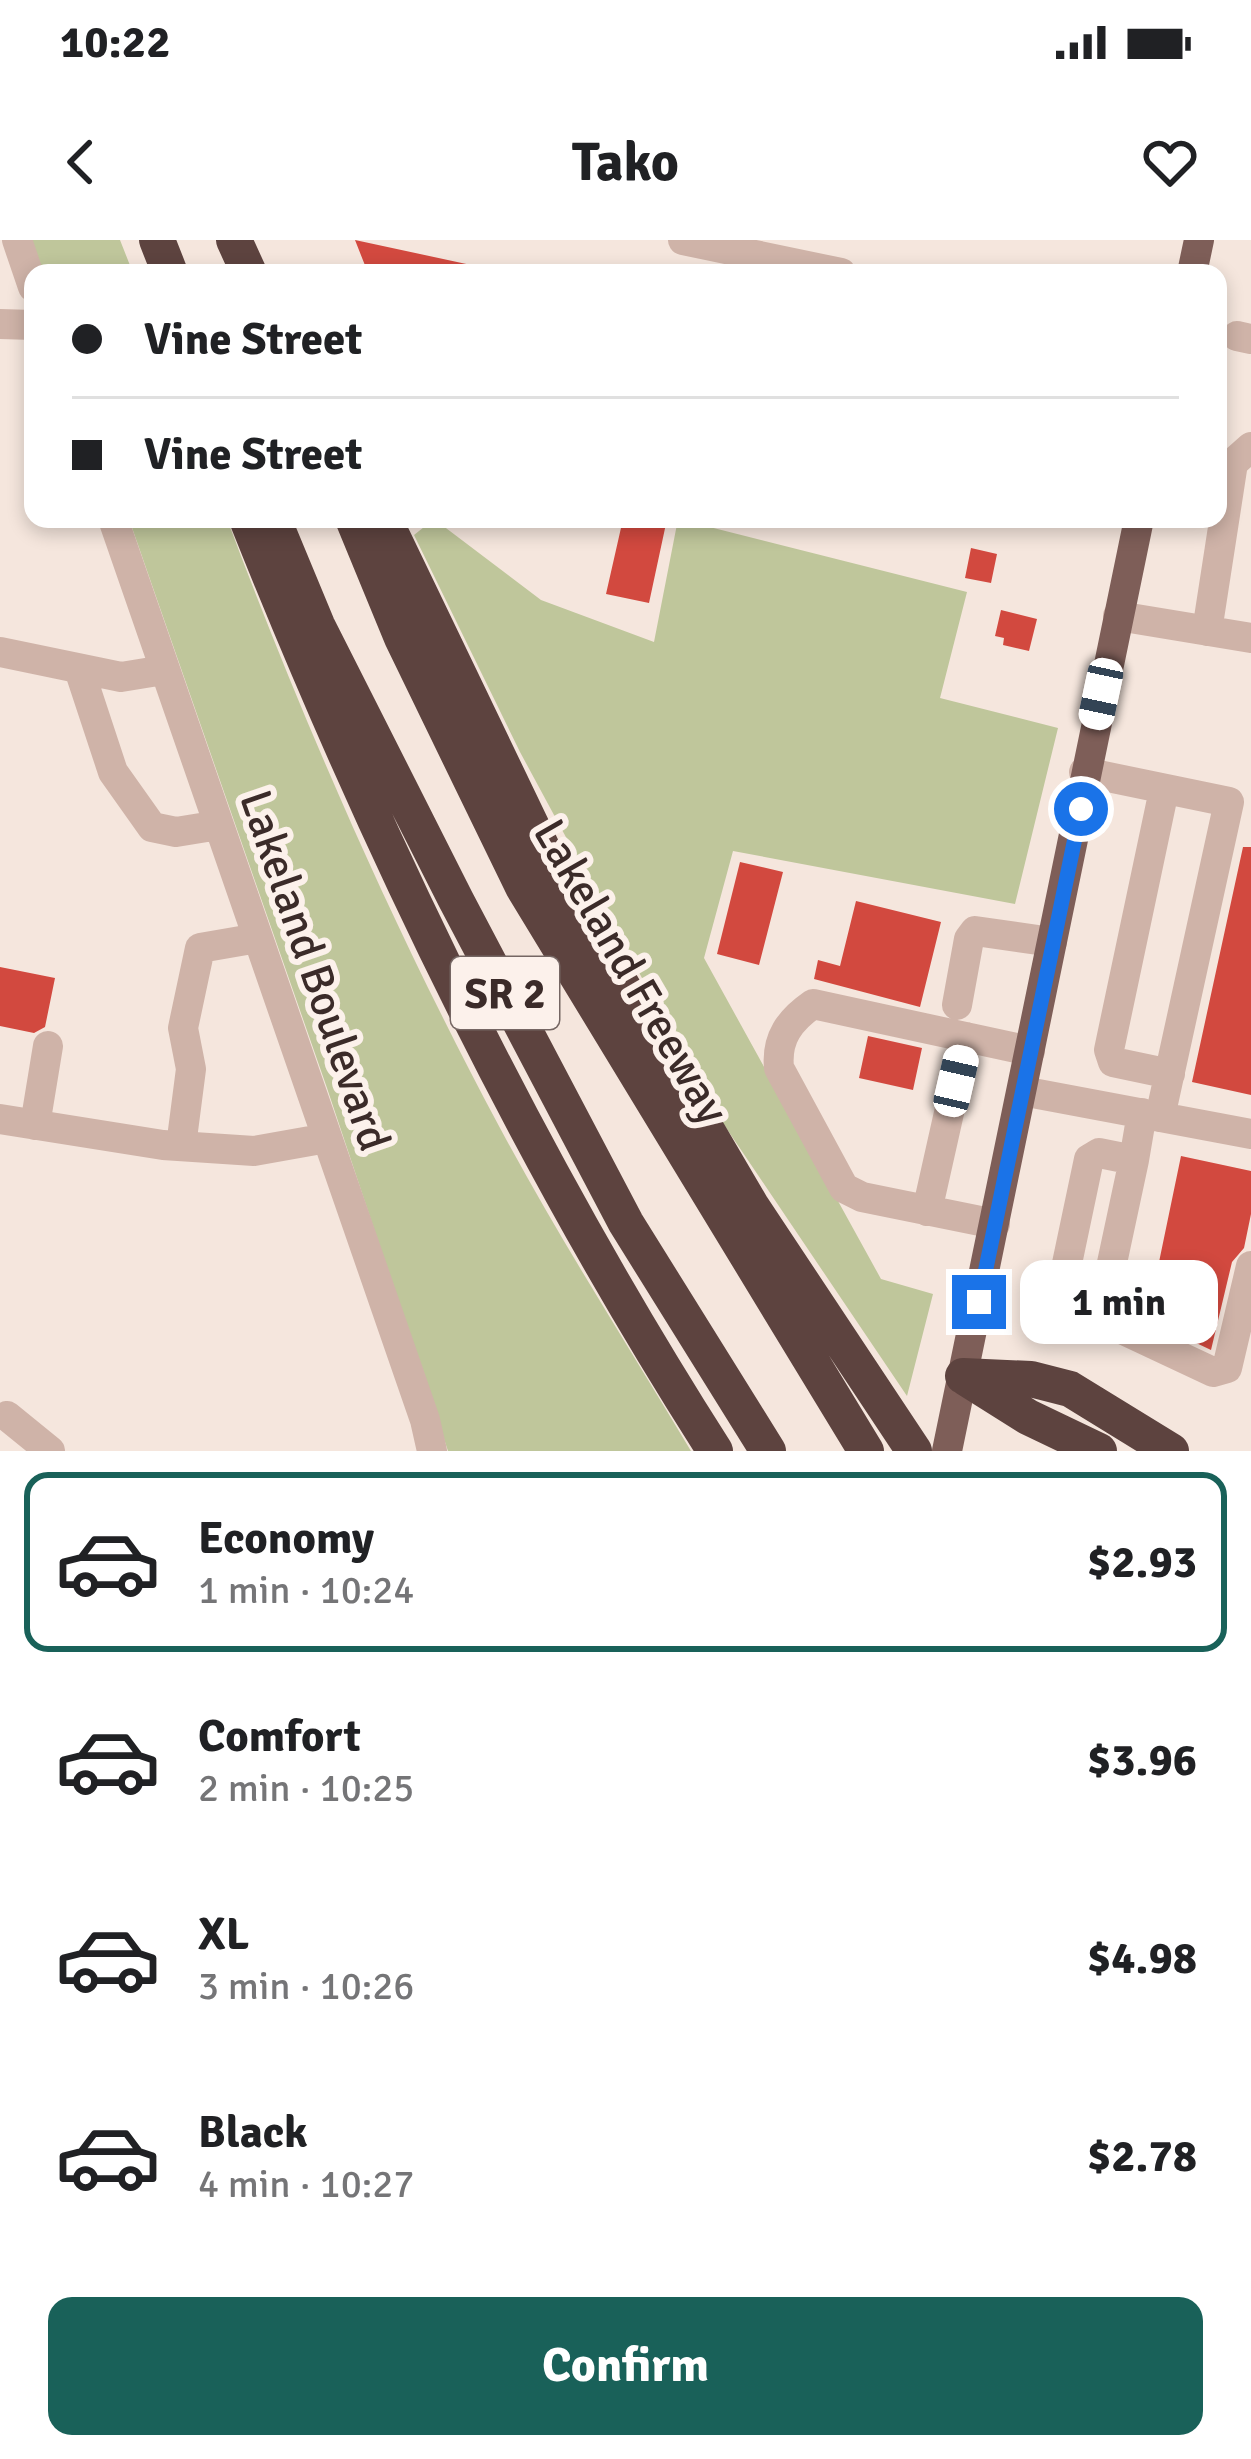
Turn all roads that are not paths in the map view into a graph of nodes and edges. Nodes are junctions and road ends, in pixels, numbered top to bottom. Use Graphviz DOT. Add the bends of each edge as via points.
graph roads {
  1 [pos="683,240"];
  2 [pos="798,264"];
  3 [pos="1239,445"];
  4 [pos="1227,502"];
  5 [pos="115,528"];
  6 [pos="251,528"];
  7 [pos="277,528"];
  8 [pos="357,528"];
  9 [pos="388,528"];
  10 [pos="1137,528"];
  11 [pos="1223,528"];
  12 [pos="1118,616"];
  13 [pos="1207,631"];
  14 [pos="1251,638"];
  15 [pos="0,652"];
  16 [pos="79,669"];
  17 [pos="164,670"];
  18 [pos="1084,772"];
  19 [pos="1164,790"];
  20 [pos="1240,805"];
  21 [pos="219,825"];
  22 [pos="258,938"];
  23 [pos="1052,943"];
  24 [pos="956,1005"];
  25 [pos="966,1037"];
  26 [pos="48,1046"];
  27 [pos="1030,1052"];
  28 [pos="1170,1074"];
  29 [pos="1022,1091"];
  30 [pos="1151,1115"];
  31 [pos="0,1119"];
  32 [pos="34,1125"];
  33 [pos="1251,1134"];
  34 [pos="327,1138"];
  35 [pos="182,1146"];
  36 [pos="1134,1160"];
  37 [pos="927,1210"];
  38 [pos="995,1224"];
  39 [pos="1251,1266"];
  40 [pos="1100,1319"];
  41 [pos="963,1376"];
  42 [pos="8,1416"];
  43 [pos="50,1451"];
  44 [pos="432,1451"];
  45 [pos="716,1451"];
  46 [pos="768,1451"];
  47 [pos="866,1451"];
  48 [pos="914,1451"];
  49 [pos="947,1451"];
  50 [pos="1099,1451"];
  51 [pos="1171,1451"];
  1 -- 2 [label="street"];
  3 -- 4 [label="street"];
  5 -- 17 [label="street, Lakeland Boulevard"];
  6 -- 45 [label="highway" via="404,887 518,1114"];
  7 -- 46 [label="highway, SR 2" via="317,625 626,1223"];
  8 -- 47 [label="highway, Lakeland Freeway / SR 2" via="523,887"];
  9 -- 48 [label="highway" via="546,856 752,1207"];
  10 -- 12 [label="main road"];
  11 -- 13 [label="street"];
  12 -- 13 [label="street"];
  12 -- 18 [label="main road"];
  13 -- 14 [label="street"];
  15 -- 16 [label="street"];
  16 -- 17 [label="street" via="121,677"];
  16 -- 21 [label="street" via="113,772 152,827"];
  17 -- 21 [label="street, Lakeland Boulevard"];
  18 -- 19 [label="street"];
  18 -- 23 [label="main road"];
  19 -- 20 [label="street"];
  19 -- 28 [label="street" via="1109,1050 1112,1062"];
  20 -- 28 [label="street"];
  21 -- 22 [label="street, Lakeland Boulevard"];
  22 -- 34 [label="street, Lakeland Boulevard"];
  22 -- 35 [label="street" via="200,948 183,1028 191,1070"];
  23 -- 24 [label="street" via="975,931"];
  23 -- 27 [label="main road"];
  25 -- 27 [label="street"];
  25 -- 37 [label="street"];
  25 -- 37 [label="street" via="813,1004 797,1015 777,1053 844,1188"];
  26 -- 32 [label="street"];
  27 -- 29 [label="main road"];
  28 -- 30 [label="street"];
  29 -- 30 [label="street"];
  29 -- 38 [label="main road"];
  30 -- 33 [label="street"];
  30 -- 36 [label="street"];
  31 -- 32 [label="street"];
  32 -- 35 [label="street"];
  34 -- 35 [label="street" via="254,1151"];
  34 -- 44 [label="street, Lakeland Boulevard"];
  36 -- 40 [label="street"];
  36 -- 40 [label="street" via="1099,1153 1089,1159 1061,1292 1066,1303"];
  37 -- 38 [label="street"];
  38 -- 41 [label="main road"];
  39 -- 40 [label="street" via="1227,1368 1213,1372"];
  41 -- 49 [label="main road"];
  41 -- 50 [label="highway"];
  41 -- 51 [label="highway" via="1070,1389"];
  42 -- 43 [label="street"];
}
